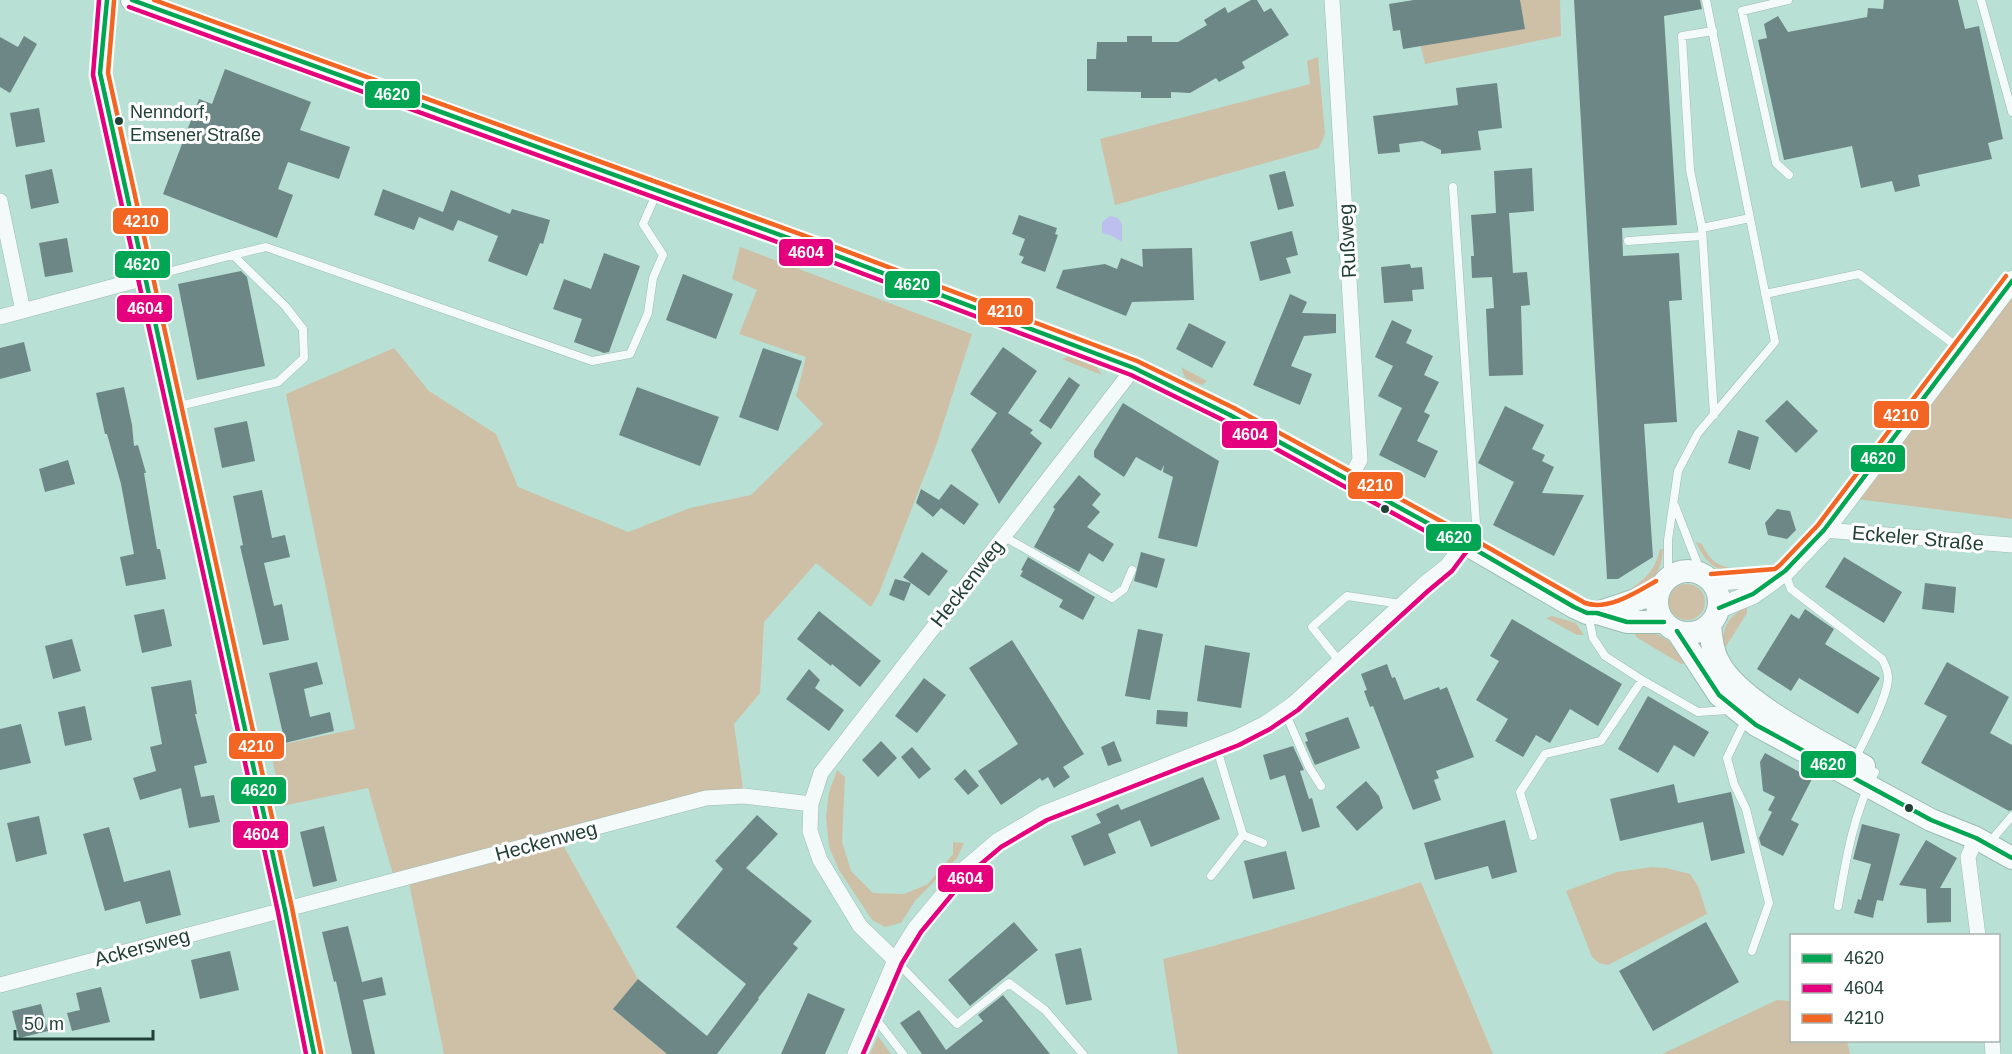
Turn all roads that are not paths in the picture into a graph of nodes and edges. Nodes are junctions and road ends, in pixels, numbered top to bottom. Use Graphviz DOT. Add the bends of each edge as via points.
graph roads {
  1 [pos="107,0"];
  2 [pos="132,0"];
  3 [pos="1332,0"];
  4 [pos="1706,0"];
  5 [pos="1788,0"];
  6 [pos="1982,0"];
  7 [pos="1713,32"];
  8 [pos="2012,112"];
  9 [pos="1789,175"];
  10 [pos="1453,187"];
  11 [pos="658,190"];
  12 [pos="0,201"];
  13 [pos="1750,218"];
  14 [pos="1702,232"];
  15 [pos="1628,241"];
  16 [pos="233,255"];
  17 [pos="145,278"];
  18 [pos="2012,281"];
  19 [pos="1765,294"];
  20 [pos="23,311"];
  21 [pos="0,317"];
  22 [pos="1961,348"];
  23 [pos="1134,368"];
  24 [pos="174,407"];
  25 [pos="1714,415"];
  26 [pos="1349,480"];
  27 [pos="1674,504"];
  28 [pos="1824,530"];
  29 [pos="1003,536"];
  30 [pos="1464,543"];
  31 [pos="2012,545"];
  32 [pos="1132,570"];
  33 [pos="1781,574"];
  34 [pos="1706,577"];
  35 [pos="1664,583"];
  36 [pos="1401,604"];
  37 [pos="1592,613"];
  38 [pos="1714,616"];
  39 [pos="1670,627"];
  40 [pos="1339,661"];
  41 [pos="1642,681"];
  42 [pos="1284,710"];
  43 [pos="1748,711"];
  44 [pos="1216,746"];
  45 [pos="1850,767"];
  46 [pos="1872,779"];
  47 [pos="1322,786"];
  48 [pos="811,804"];
  49 [pos="2012,816"];
  50 [pos="1243,835"];
  51 [pos="1533,836"];
  52 [pos="1982,841"];
  53 [pos="1263,843"];
  54 [pos="2012,858"];
  55 [pos="1211,876"];
  56 [pos="1838,906"];
  57 [pos="285,910"];
  58 [pos="1978,934"];
  59 [pos="1752,951"];
  60 [pos="895,960"];
  61 [pos="0,985"];
  62 [pos="872,1014"];
  63 [pos="314,1054"];
  64 [pos="855,1054"];
  65 [pos="903,1054"];
  66 [pos="1083,1054"];
  1 -- 17 [label="street" via="100,73"];
  2 -- 11 [label="main road"];
  3 -- 26 [label="street, Rußweg" via="1360,459"];
  4 -- 7 [label="lane"];
  5 -- 9 [label="lane" via="1742,11 1776,163"];
  6 -- 8 [label="lane"];
  7 -- 13 [label="lane"];
  7 -- 14 [label="lane" via="1682,36 1690,170"];
  10 -- 30 [label="lane" via="1476,523"];
  11 -- 16 [label="lane" via="643,224 663,255 653,278 648,313 630,354 592,361 266,247"];
  11 -- 23 [label="main road"];
  12 -- 20 [label="street"];
  13 -- 14 [label="lane"];
  13 -- 19 [label="lane"];
  14 -- 15 [label="lane"];
  14 -- 25 [label="lane"];
  16 -- 17 [label="lane"];
  16 -- 24 [label="lane" via="303,329 304,358 278,382"];
  17 -- 20 [label="street"];
  17 -- 24 [label="street"];
  18 -- 22 [label="street, Eckeler Straße"];
  19 -- 22 [label="lane" via="1859,274"];
  19 -- 25 [label="lane" via="1775,342"];
  20 -- 21 [label="street"];
  22 -- 28 [label="street, Eckeler Straße"];
  23 -- 26 [label="main road"];
  23 -- 29 [label="street, Heckenweg"];
  24 -- 57 [label="street"];
  25 -- 27 [label="lane" via="1698,433 1678,471"];
  26 -- 30 [label="main road"];
  27 -- 34 [label="lane"];
  27 -- 35 [label="lane"];
  28 -- 31 [label="street, Eckeler Straße"];
  28 -- 33 [label="street, Eckeler Straße"];
  29 -- 32 [label="lane" via="1112,598 1125,589"];
  29 -- 48 [label="street, Heckenweg" via="835,753 821,773"];
  30 -- 36 [label="street" via="1447,566"];
  30 -- 37 [label="main road" via="1574,608"];
  33 -- 34 [label="street"];
  33 -- 38 [label="street, Eckeler Straße"];
  33 -- 45 [label="lane" via="1791,589 1882,659 1887,667 1885,693"];
  34 -- 35 [label="main road" via="1689,570 1678,572"];
  34 -- 38 [label="main road" via="1718,593"];
  35 -- 37 [label="main road" via="1645,597"];
  35 -- 39 [label="main road" via="1656,600 1658,611"];
  36 -- 40 [label="street"];
  36 -- 40 [label="lane" via="1347,596 1312,627"];
  37 -- 39 [label="main road"];
  37 -- 41 [label="lane" via="1593,638 1598,648"];
  38 -- 39 [label="main road" via="1694,633"];
  38 -- 43 [label="main road" via="1714,651"];
  39 -- 43 [label="main road" via="1719,695"];
  40 -- 42 [label="street"];
  41 -- 43 [label="lane" via="1698,712"];
  41 -- 51 [label="lane" via="1601,741 1545,754 1520,792"];
  42 -- 44 [label="street" via="1266,723"];
  42 -- 47 [label="lane" via="1309,767"];
  43 -- 45 [label="main road" via="1756,725"];
  43 -- 59 [label="lane" via="1727,758 1746,809 1769,903"];
  44 -- 50 [label="lane"];
  44 -- 60 [label="street" via="1044,813 997,841 964,869 934,903"];
  45 -- 46 [label="main road"];
  46 -- 52 [label="main road" via="1931,820"];
  46 -- 56 [label="lane" via="1851,836"];
  48 -- 57 [label="street, Heckenweg" via="744,796 706,798"];
  48 -- 60 [label="street, Heckenweg" via="810,831 820,860 860,926"];
  49 -- 52 [label="lane"];
  50 -- 53 [label="lane"];
  50 -- 55 [label="lane"];
  52 -- 54 [label="main road"];
  52 -- 58 [label="street" via="1968,857"];
  57 -- 61 [label="street, Ackersweg"];
  57 -- 63 [label="street"];
  60 -- 62 [label="street"];
  60 -- 66 [label="lane" via="957,1024 1009,983 1045,1010"];
  62 -- 64 [label="street"];
  62 -- 65 [label="lane"];
}
